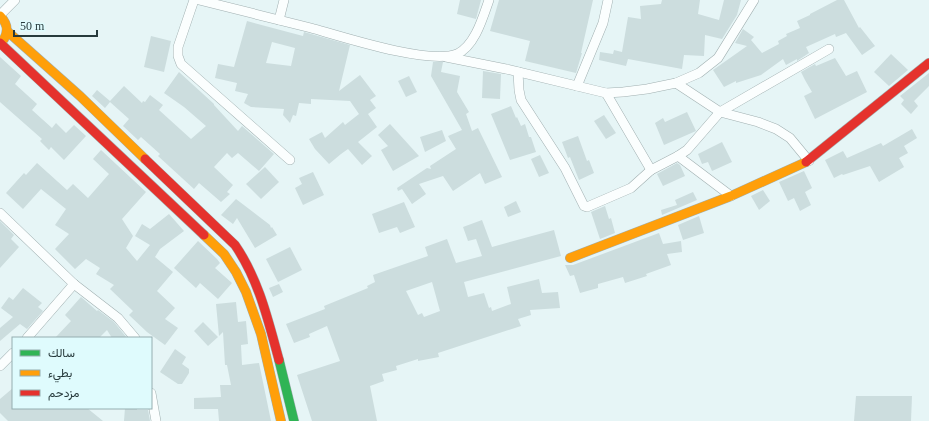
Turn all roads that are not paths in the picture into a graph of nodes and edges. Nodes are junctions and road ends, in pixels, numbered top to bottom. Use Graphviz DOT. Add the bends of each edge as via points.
graph roads {
  1 [pos="15,0"];
  2 [pos="194,0"];
  3 [pos="199,0"];
  4 [pos="284,0"];
  5 [pos="489,0"];
  6 [pos="608,0"];
  7 [pos="752,2"];
  8 [pos="0,16"];
  9 [pos="279,20"];
  10 [pos="8,31"];
  11 [pos="0,42"];
  12 [pos="829,49"];
  13 [pos="446,57"];
  14 [pos="929,63"];
  15 [pos="518,72"];
  16 [pos="676,83"];
  17 [pos="577,86"];
  18 [pos="606,93"];
  19 [pos="720,112"];
  20 [pos="678,156"];
  21 [pos="290,160"];
  22 [pos="809,162"];
  23 [pos="651,170"];
  24 [pos="731,196"];
  25 [pos="0,213"];
  26 [pos="570,258"];
  27 [pos="74,284"];
  28 [pos="28,337"];
  29 [pos="134,337"];
  30 [pos="12,354"];
  31 [pos="0,366"];
  32 [pos="152,399"];
  33 [pos="156,421"];
  34 [pos="281,421"];
  35 [pos="294,421"];
  1 -- 8 [label="street"];
  2 -- 21 [label="street" via="178,47 181,64"];
  3 -- 9 [label="street"];
  4 -- 9 [label="street"];
  5 -- 13 [label="street" via="480,27 470,42 458,53"];
  6 -- 17 [label="street" via="602,23"];
  7 -- 16 [label="street" via="718,58 699,73"];
  8 -- 10 [label="main road"];
  9 -- 13 [label="street" via="406,53"];
  10 -- 11 [label="main road"];
  10 -- 35 [label="main road" via="80,96 235,245 251,271 264,305"];
  11 -- 34 [label="main road" via="224,254 235,268 250,302 271,374"];
  12 -- 19 [label="street"];
  13 -- 15 [label="street"];
  14 -- 22 [label="main road"];
  15 -- 17 [label="street"];
  15 -- 23 [label="street" via="521,100 565,168 584,206 631,188"];
  16 -- 18 [label="street"];
  16 -- 19 [label="street"];
  17 -- 18 [label="street"];
  18 -- 23 [label="street"];
  19 -- 20 [label="street" via="687,150"];
  19 -- 22 [label="street" via="776,129 790,138"];
  20 -- 23 [label="street"];
  20 -- 24 [label="street"];
  22 -- 24 [label="main road"];
  24 -- 26 [label="main road"];
  25 -- 27 [label="street"];
  27 -- 28 [label="street"];
  27 -- 29 [label="street" via="118,318"];
  30 -- 31 [label="street"];
  32 -- 33 [label="street"];
}
